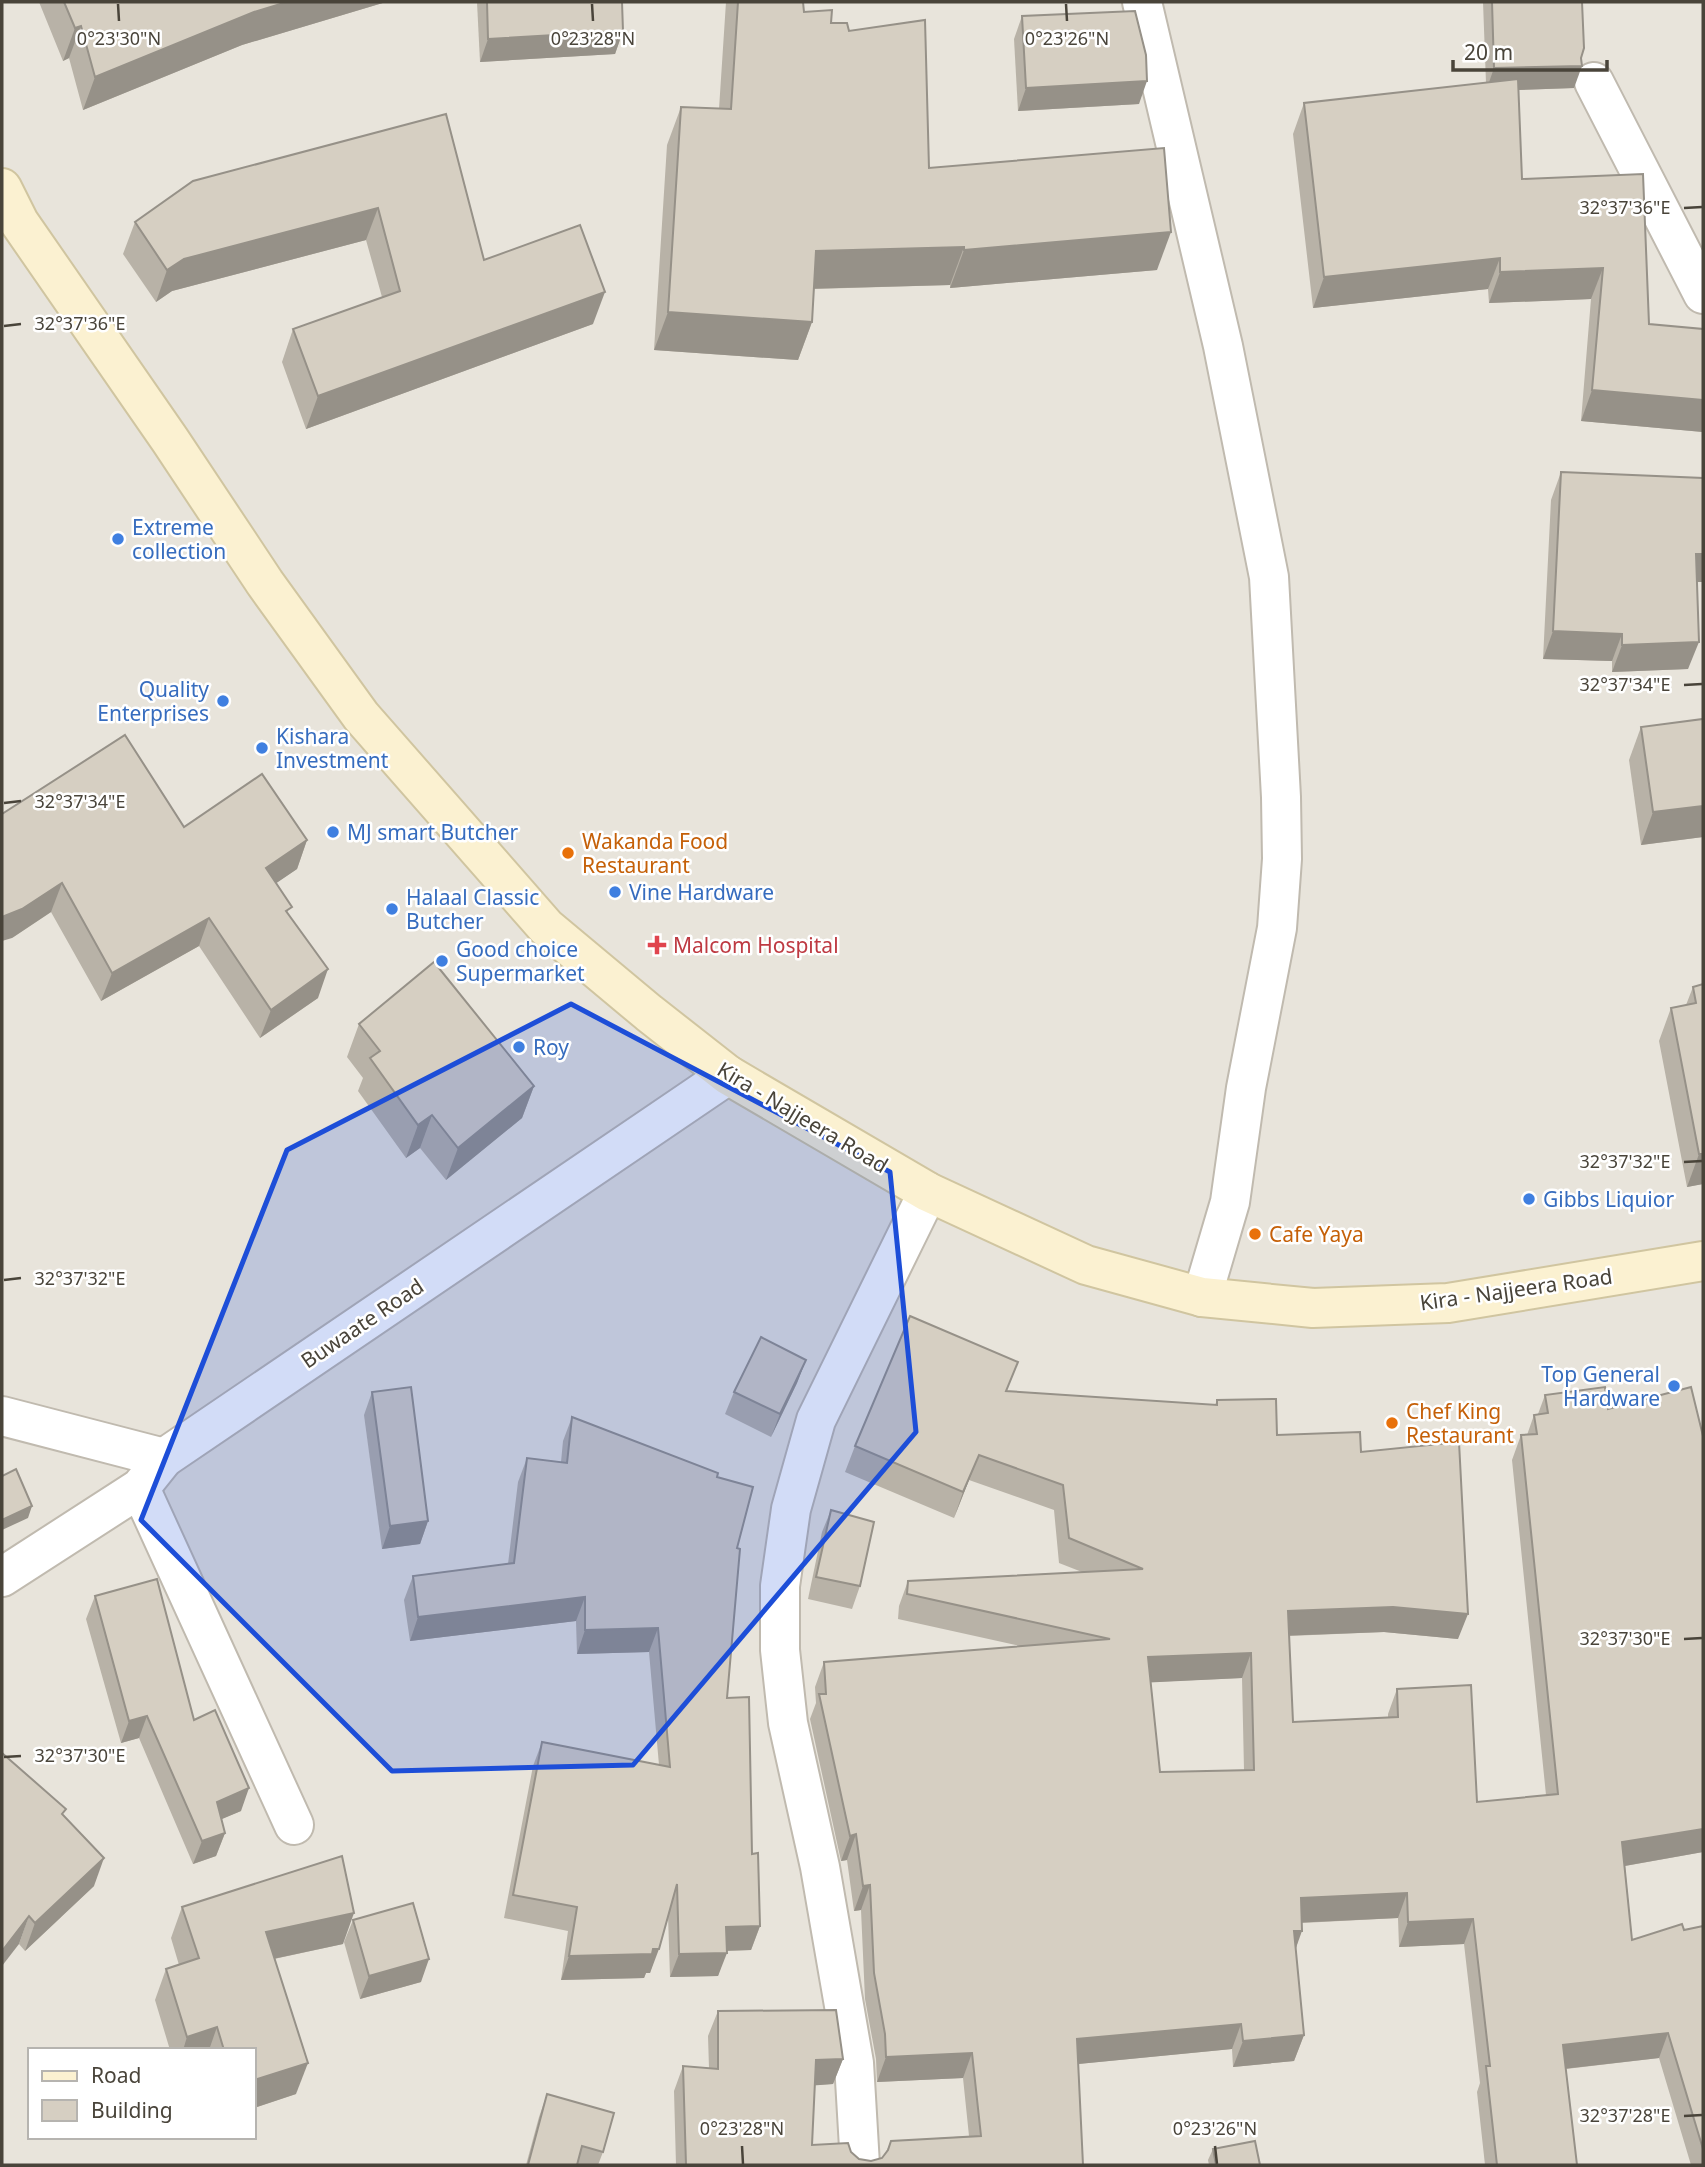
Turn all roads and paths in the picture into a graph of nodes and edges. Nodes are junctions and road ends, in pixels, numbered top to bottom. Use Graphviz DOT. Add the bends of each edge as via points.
graph roads {
  1 [pos="1142,2"];
  2 [pos="1594,82"];
  3 [pos="2,188"];
  4 [pos="1703,294"];
  5 [pos="728,1075"];
  6 [pos="928,1192"];
  7 [pos="1703,1261"];
  8 [pos="1202,1297"];
  9 [pos="2,1416"];
  10 [pos="164,1458"];
  11 [pos="139,1488"];
  12 [pos="2,1577"];
  13 [pos="295,1825"];
  14 [pos="860,2165"];
  1 -- 8 [label="street" via="1223,346 1269,577 1281,797 1277,928 1246,1088 1230,1202"];
  2 -- 4 [label="street"];
  3 -- 5 [label="main road, Kira - Najjeera Road" via="19,222 361,716 546,927"];
  5 -- 6 [label="main road, Kira - Najjeera Road"];
  5 -- 10 [label="street, Buwaate Road"];
  6 -- 8 [label="main road, Kira - Najjeera Road" via="1086,1265"];
  6 -- 14 [label="street" via="816,1420 791,1509 780,1587 779,1650 788,1723 820,1867 855,2063"];
  7 -- 8 [label="main road, Kira - Najjeera Road" via="1448,1303 1313,1308"];
  9 -- 10 [label="street"];
  10 -- 11 [label="street, Buwaate Road"];
  11 -- 12 [label="street, Buwaate Road"];
  11 -- 13 [label="street"];
}
